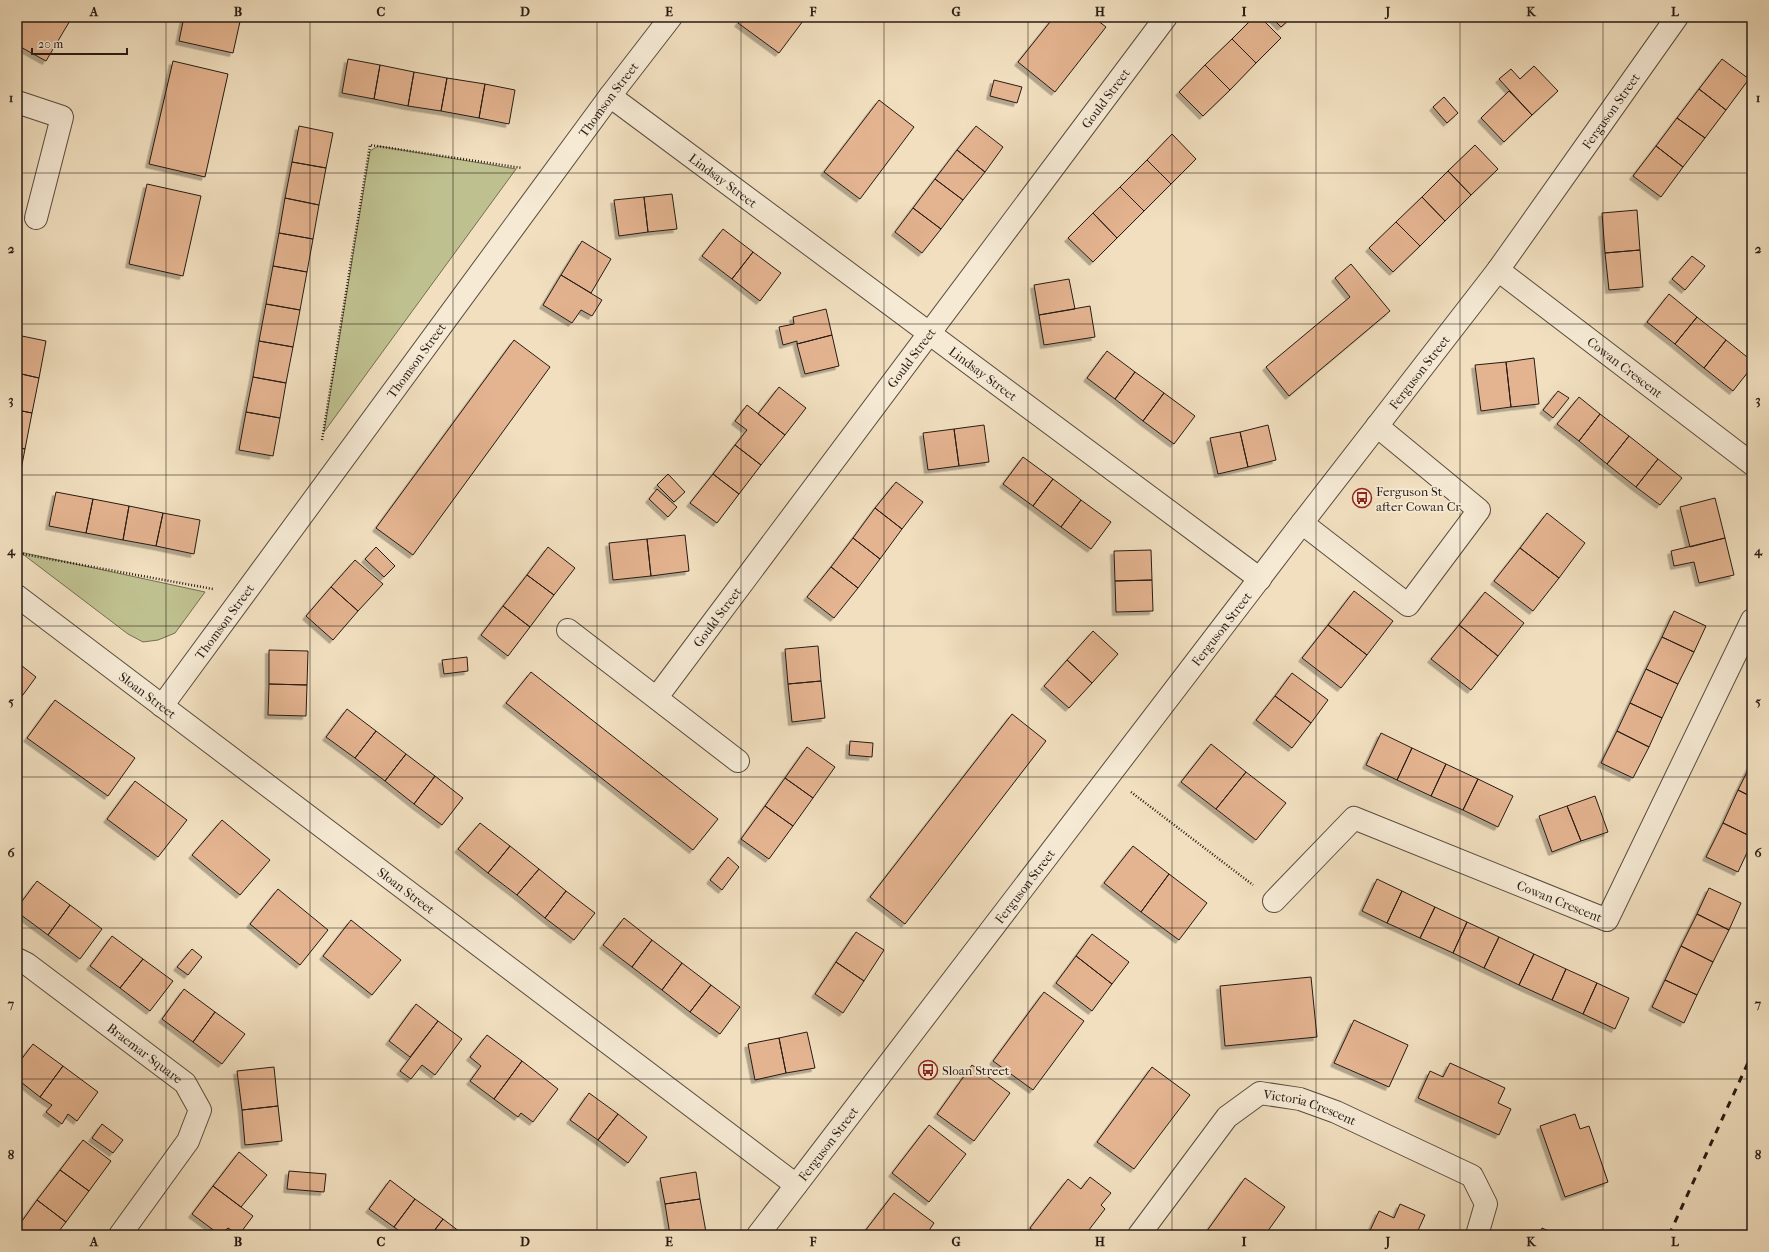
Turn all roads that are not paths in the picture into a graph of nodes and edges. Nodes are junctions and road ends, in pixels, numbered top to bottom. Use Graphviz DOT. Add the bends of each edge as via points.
graph roads {
  1 [pos="671,17"];
  2 [pos="1166,17"];
  3 [pos="1677,17"];
  4 [pos="610,96"];
  5 [pos="17,102"];
  6 [pos="36,218"];
  7 [pos="1498,270"];
  8 [pos="930,334"];
  9 [pos="1377,426"];
  10 [pos="1752,464"];
  11 [pos="1302,523"];
  12 [pos="1260,579"];
  13 [pos="17,596"];
  14 [pos="1752,620"];
  15 [pos="568,630"];
  16 [pos="656,697"];
  17 [pos="162,706"];
  18 [pos="738,762"];
  19 [pos="1274,901"];
  20 [pos="17,959"];
  21 [pos="796,1185"];
  22 [pos="120,1235"];
  23 [pos="758,1235"];
  24 [pos="1139,1235"];
  25 [pos="1477,1235"];
  1 -- 4 [label="street, Thomson Street"];
  2 -- 8 [label="street, Gould Street"];
  3 -- 7 [label="street, Ferguson Street"];
  4 -- 8 [label="street, Lindsay Street"];
  4 -- 17 [label="street, Thomson Street"];
  5 -- 6 [label="street" via="62,117"];
  7 -- 9 [label="street, Ferguson Street"];
  7 -- 10 [label="street, Cowan Crescent"];
  8 -- 12 [label="street, Lindsay Street"];
  8 -- 16 [label="street, Gould Street"];
  9 -- 11 [label="street, Ferguson Street"];
  9 -- 11 [label="street" via="1479,510 1408,605"];
  11 -- 12 [label="street, Ferguson Street"];
  12 -- 21 [label="street, Ferguson Street"];
  13 -- 17 [label="street, Sloan Street"];
  14 -- 19 [label="street, Cowan Crescent" via="1607,920 1354,818"];
  15 -- 16 [label="street"];
  16 -- 18 [label="street"];
  17 -- 21 [label="street, Sloan Street"];
  20 -- 22 [label="street, Braemar Square" via="184,1082 200,1110 188,1141"];
  21 -- 23 [label="street, Ferguson Street"];
  24 -- 25 [label="street, Victoria Crescent" via="1227,1117 1260,1093 1300,1099 1336,1112 1472,1176 1486,1204"];
}
